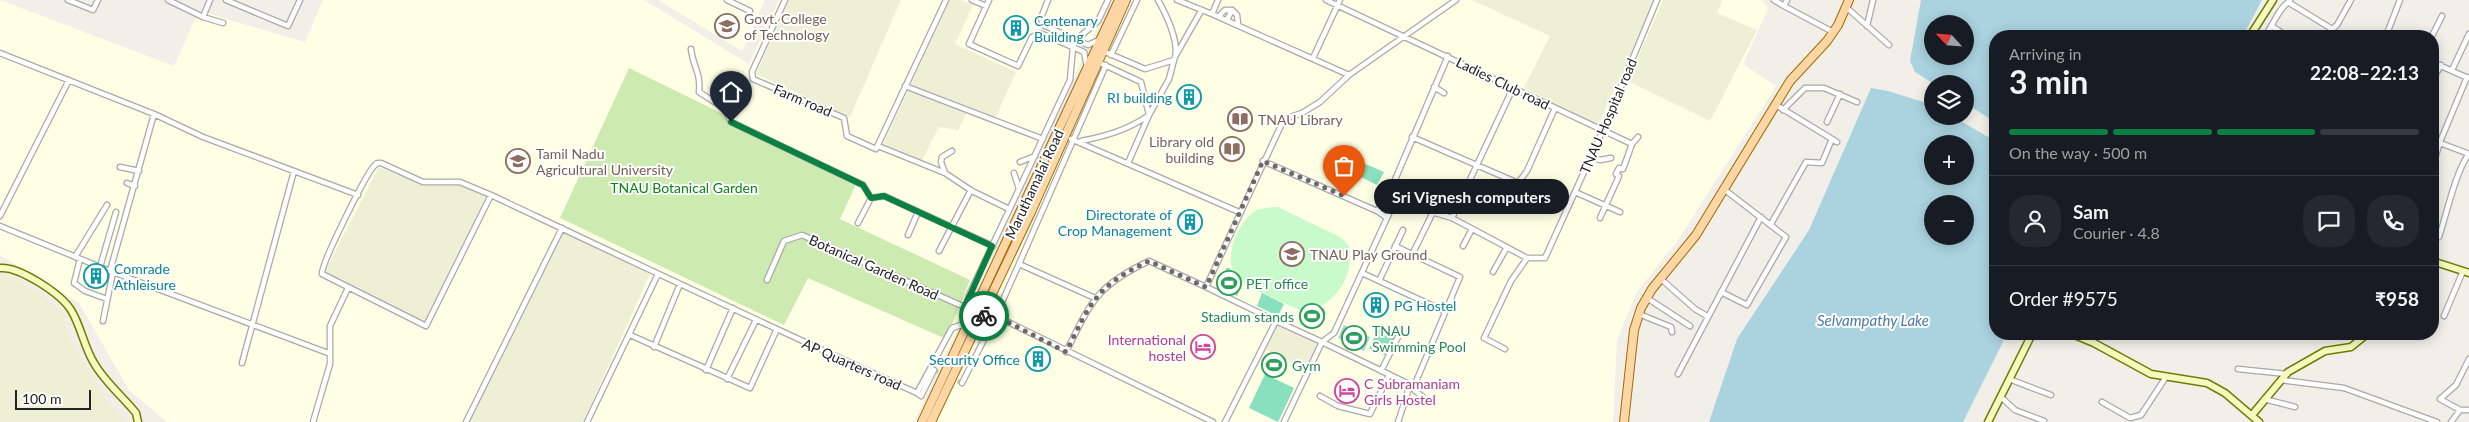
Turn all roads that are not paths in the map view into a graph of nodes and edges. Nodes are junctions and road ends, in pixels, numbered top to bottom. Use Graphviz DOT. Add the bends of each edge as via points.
graph roads {
  1 [pos="68,0"];
  2 [pos="98,0"];
  3 [pos="168,0"];
  4 [pos="210,0"];
  5 [pos="226,0"];
  6 [pos="300,0"];
  7 [pos="727,0"];
  8 [pos="785,0"];
  9 [pos="946,0"];
  10 [pos="972,0"];
  11 [pos="989,0"];
  12 [pos="1048,0"];
  13 [pos="1108,0"];
  14 [pos="1119,0"];
  15 [pos="1126,0"];
  16 [pos="1137,0"];
  17 [pos="1158,0"];
  18 [pos="1177,0"];
  19 [pos="1218,0"];
  20 [pos="1326,0"];
  21 [pos="1340,0"];
  22 [pos="1456,0"];
  23 [pos="1657,0"];
  24 [pos="1774,0"];
  25 [pos="1787,0"];
  26 [pos="1873,0"];
  27 [pos="2273,0"];
  28 [pos="2351,0"];
  29 [pos="2400,0"];
  30 [pos="2289,1"];
  31 [pos="1847,3"];
  32 [pos="986,6"];
  33 [pos="1338,6"];
  34 [pos="1784,6"];
  35 [pos="1232,10"];
  36 [pos="750,11"];
  37 [pos="1201,11"];
  38 [pos="1212,14"];
  39 [pos="1219,16"];
  40 [pos="2442,16"];
  41 [pos="203,17"];
  42 [pos="1227,20"];
  43 [pos="223,23"];
  44 [pos="1238,24"];
  45 [pos="1867,26"];
  46 [pos="2273,27"];
  47 [pos="2332,29"];
  48 [pos="2254,30"];
  49 [pos="2270,30"];
  50 [pos="2278,30"];
  51 [pos="2388,30"];
  52 [pos="2435,30"];
  53 [pos="1833,32"];
  54 [pos="2469,34"];
  55 [pos="1404,35"];
  56 [pos="1102,39"];
  57 [pos="1076,40"];
  58 [pos="1889,45"];
  59 [pos="1073,47"];
  60 [pos="691,49"];
  61 [pos="1103,51"];
  62 [pos="0,53"];
  63 [pos="1111,55"];
  64 [pos="1448,56"];
  65 [pos="1175,57"];
  66 [pos="1313,58"];
  67 [pos="1098,62"];
  68 [pos="1106,65"];
  69 [pos="2440,65"];
  70 [pos="1088,68"];
  71 [pos="2452,70"];
  72 [pos="1349,74"];
  73 [pos="2468,78"];
  74 [pos="69,80"];
  75 [pos="905,86"];
  76 [pos="1434,87"];
  77 [pos="1514,88"];
  78 [pos="1444,93"];
  79 [pos="1840,94"];
  80 [pos="1857,102"];
  81 [pos="1555,108"];
  82 [pos="1780,108"];
  83 [pos="154,114"];
  84 [pos="1149,116"];
  85 [pos="1827,122"];
  86 [pos="1603,130"];
  87 [pos="1064,137"];
  88 [pos="1412,137"];
  89 [pos="1638,137"];
  90 [pos="1043,138"];
  91 [pos="1073,139"];
  92 [pos="1832,139"];
  93 [pos="1080,141"];
  94 [pos="1838,142"];
  95 [pos="2440,142"];
  96 [pos="1632,144"];
  97 [pos="2439,145"];
  98 [pos="878,146"];
  99 [pos="952,151"];
  100 [pos="2469,154"];
  101 [pos="1035,156"];
  102 [pos="1591,157"];
  103 [pos="1611,158"];
  104 [pos="1263,161"];
  105 [pos="1020,162"];
  106 [pos="1128,163"];
  107 [pos="1477,165"];
  108 [pos="120,167"];
  109 [pos="140,171"];
  110 [pos="294,171"];
  111 [pos="1014,172"];
  112 [pos="945,173"];
  113 [pos="127,182"];
  114 [pos="135,186"];
  115 [pos="1019,189"];
  116 [pos="971,190"];
  117 [pos="1725,190"];
  118 [pos="1575,192"];
  119 [pos="1391,193"];
  120 [pos="358,195"];
  121 [pos="491,195"];
  122 [pos="871,198"];
  123 [pos="1395,201"];
  124 [pos="107,205"];
  125 [pos="1606,206"];
  126 [pos="1010,209"];
  127 [pos="1377,211"];
  128 [pos="116,212"];
  129 [pos="918,212"];
  130 [pos="1240,212"];
  131 [pos="1433,212"];
  132 [pos="1620,212"];
  133 [pos="0,216"];
  134 [pos="1761,217"];
  135 [pos="1387,218"];
  136 [pos="1452,218"];
  137 [pos="1600,218"];
  138 [pos="858,222"];
  139 [pos="1771,224"];
  140 [pos="0,226"];
  141 [pos="952,227"];
  142 [pos="562,228"];
  143 [pos="1472,228"];
  144 [pos="1403,230"];
  145 [pos="908,235"];
  146 [pos="2439,237"];
  147 [pos="992,246"];
  148 [pos="1396,246"];
  149 [pos="1463,246"];
  150 [pos="1507,247"];
  151 [pos="940,251"];
  152 [pos="1413,253"];
  153 [pos="78,258"];
  154 [pos="1527,258"];
  155 [pos="2439,263"];
  156 [pos="1019,264"];
  157 [pos="100,267"];
  158 [pos="0,268"];
  159 [pos="112,272"];
  160 [pos="1493,272"];
  161 [pos="2466,272"];
  162 [pos="1362,273"];
  163 [pos="658,274"];
  164 [pos="1661,279"];
  165 [pos="767,280"];
  166 [pos="1379,281"];
  167 [pos="680,284"];
  168 [pos="1206,287"];
  169 [pos="348,288"];
  170 [pos="1721,292"];
  171 [pos="1095,298"];
  172 [pos="1647,298"];
  173 [pos="108,299"];
  174 [pos="733,308"];
  175 [pos="978,311"];
  176 [pos="1444,311"];
  177 [pos="1639,314"];
  178 [pos="1707,316"];
  179 [pos="2444,316"];
  180 [pos="756,320"];
  181 [pos="994,320"];
  182 [pos="103,321"];
  183 [pos="1276,321"];
  184 [pos="252,325"];
  185 [pos="1690,326"];
  186 [pos="967,328"];
  187 [pos="776,329"];
  188 [pos="1401,331"];
  189 [pos="1672,332"];
  190 [pos="630,335"];
  191 [pos="2029,340"];
  192 [pos="2087,340"];
  193 [pos="2360,340"];
  194 [pos="1322,342"];
  195 [pos="654,347"];
  196 [pos="1505,349"];
  197 [pos="1066,352"];
  198 [pos="328,353"];
  199 [pos="2469,359"];
  200 [pos="242,363"];
  201 [pos="2238,368"];
  202 [pos="706,370"];
  203 [pos="934,370"];
  204 [pos="1381,371"];
  205 [pos="1678,374"];
  206 [pos="2287,374"];
  207 [pos="1389,375"];
  208 [pos="2166,377"];
  209 [pos="727,378"];
  210 [pos="2009,379"];
  211 [pos="2281,380"];
  212 [pos="962,383"];
  213 [pos="1410,385"];
  214 [pos="1415,388"];
  215 [pos="917,393"];
  216 [pos="2051,395"];
  217 [pos="1320,396"];
  218 [pos="1422,396"];
  219 [pos="2001,397"];
  220 [pos="2264,399"];
  221 [pos="2102,402"];
  222 [pos="2295,407"];
  223 [pos="2460,410"];
  224 [pos="2469,410"];
  225 [pos="2252,415"];
  226 [pos="2044,421"];
  227 [pos="138,422"];
  228 [pos="313,422"];
  229 [pos="466,422"];
  230 [pos="587,422"];
  231 [pos="922,422"];
  232 [pos="931,422"];
  233 [pos="1213,422"];
  234 [pos="1225,422"];
  235 [pos="1284,422"];
  236 [pos="1398,422"];
  237 [pos="1624,422"];
  238 [pos="1988,422"];
  239 [pos="2259,422"];
  240 [pos="2437,422"];
  241 [pos="2451,422"];
  1 -- 2 [label="street" via="93,10"];
  3 -- 41 [label="street"];
  4 -- 41 [label="street"];
  5 -- 6 [label="street" via="288,26"];
  7 -- 36 [label="street"];
  8 -- 98 [label="street, Farm road" via="752,72 753,79 844,118 847,136 876,149"];
  9 -- 75 [label="street"];
  10 -- 32 [label="street"];
  11 -- 32 [label="street"];
  12 -- 57 [label="street" via="1040,18 1044,25"];
  13 -- 57 [label="street" via="1098,21"];
  14 -- 56 [label="main road, Maruthamalai Road"];
  15 -- 61 [label="main road, Maruthamalai Road"];
  16 -- 63 [label="street"];
  17 -- 65 [label="street" via="1171,27"];
  18 -- 37 [label="street"];
  19 -- 38 [label="street"];
  20 -- 33 [label="street, Ladies Club road"];
  21 -- 33 [label="street"];
  22 -- 55 [label="street"];
  23 -- 86 [label="street, TNAU Hospital road"];
  24 -- 34 [label="street"];
  25 -- 34 [label="street"];
  26 -- 45 [label="street"];
  27 -- 48 [label="street"];
  28 -- 47 [label="street" via="2338,25"];
  29 -- 51 [label="street"];
  30 -- 46 [label="street"];
  30 -- 47 [label="street"];
  31 -- 45 [label="street"];
  31 -- 53 [label="main road"];
  32 -- 59 [label="street" via="969,44 1018,66 1032,37 1040,33"];
  33 -- 55 [label="street, Ladies Club road"];
  33 -- 66 [label="street"];
  34 -- 53 [label="street"];
  35 -- 39 [label="street" via="1223,11"];
  35 -- 42 [label="street"];
  35 -- 44 [label="street" via="1237,15"];
  37 -- 38 [label="street"];
  37 -- 65 [label="street"];
  38 -- 39 [label="street"];
  39 -- 42 [label="street"];
  40 -- 52 [label="street"];
  41 -- 43 [label="street"];
  42 -- 44 [label="street"];
  44 -- 66 [label="street"];
  45 -- 58 [label="street"];
  46 -- 49 [label="street"];
  46 -- 50 [label="street"];
  53 -- 82 [label="main road" via="1790,81"];
  54 -- 71 [label="street"];
  55 -- 64 [label="street, Ladies Club road"];
  55 -- 72 [label="street"];
  56 -- 57 [label="street" via="1088,45"];
  56 -- 70 [label="main road, Maruthamalai Road"];
  57 -- 59 [label="street"];
  59 -- 70 [label="street" via="1084,52"];
  59 -- 90 [label="street" via="1070,80"];
  60 -- 122 [label="street" via="700,77 699,92 724,108 731,122 863,185"];
  61 -- 63 [label="street"];
  61 -- 67 [label="main road, Maruthamalai Road"];
  62 -- 74 [label="street"];
  63 -- 65 [label="street" via="1145,69"];
  64 -- 76 [label="street"];
  64 -- 77 [label="street, Ladies Club road"];
  65 -- 84 [label="street" via="1169,79"];
  66 -- 72 [label="street"];
  67 -- 68 [label="street"];
  67 -- 87 [label="main road, Maruthamalai Road"];
  68 -- 84 [label="street" via="1141,82"];
  68 -- 91 [label="street"];
  69 -- 71 [label="street"];
  70 -- 175 [label="main road, Maruthamalai Road"];
  71 -- 73 [label="street"];
  72 -- 104 [label="street" via="1320,102 1284,119"];
  73 -- 95 [label="street"];
  74 -- 83 [label="street"];
  74 -- 133 [label="street"];
  75 -- 90 [label="street"];
  75 -- 98 [label="street"];
  76 -- 78 [label="street"];
  76 -- 88 [label="street"];
  77 -- 81 [label="street, Ladies Club road"];
  77 -- 107 [label="street"];
  79 -- 80 [label="street"];
  79 -- 82 [label="street" via="1824,88 1805,88"];
  79 -- 85 [label="street"];
  81 -- 86 [label="street, Ladies Club road"];
  81 -- 107 [label="street" via="1527,171 1518,183"];
  82 -- 92 [label="street"];
  82 -- 117 [label="main road"];
  83 -- 109 [label="street"];
  83 -- 110 [label="street" via="203,137"];
  84 -- 93 [label="street" via="1134,126"];
  84 -- 106 [label="street"];
  86 -- 96 [label="street, Ladies Club road"];
  86 -- 102 [label="street, TNAU Hospital road"];
  87 -- 91 [label="street"];
  87 -- 175 [label="main road, Maruthamalai Road"];
  88 -- 107 [label="street"];
  88 -- 119 [label="street"];
  89 -- 96 [label="street"];
  90 -- 101 [label="street"];
  91 -- 93 [label="street"];
  91 -- 156 [label="street"];
  92 -- 94 [label="street"];
  92 -- 139 [label="street" via="1822,163 1806,162"];
  93 -- 106 [label="street"];
  95 -- 97 [label="street"];
  95 -- 100 [label="street"];
  96 -- 125 [label="street" via="1623,169 1619,168 1616,174 1620,176"];
  98 -- 112 [label="street"];
  99 -- 112 [label="street" via="942,157"];
  100 -- 146 [label="street" via="2458,177"];
  101 -- 105 [label="street"];
  101 -- 115 [label="street"];
  102 -- 103 [label="street" via="1600,160"];
  102 -- 118 [label="street, TNAU Hospital road"];
  104 -- 127 [label="street"];
  104 -- 130 [label="street"];
  106 -- 130 [label="street"];
  107 -- 136 [label="street"];
  108 -- 109 [label="street"];
  109 -- 114 [label="street"];
  110 -- 120 [label="street"];
  110 -- 184 [label="street"];
  111 -- 115 [label="street"];
  112 -- 116 [label="street"];
  113 -- 114 [label="street"];
  114 -- 159 [label="street"];
  115 -- 126 [label="street"];
  116 -- 126 [label="street"];
  116 -- 141 [label="street"];
  117 -- 134 [label="street"];
  117 -- 164 [label="main road" via="1696,235"];
  118 -- 125 [label="street"];
  118 -- 154 [label="street, TNAU Hospital road" via="1545,258"];
  119 -- 123 [label="street"];
  119 -- 127 [label="street"];
  120 -- 121 [label="street, AP Quarters road" via="373,167 381,163 420,181 460,182"];
  120 -- 169 [label="street" via="322,272 323,276"];
  121 -- 142 [label="street, AP Quarters road"];
  121 -- 169 [label="street" via="426,326"];
  122 -- 129 [label="street" via="884,196"];
  122 -- 138 [label="street"];
  123 -- 131 [label="street"];
  123 -- 135 [label="street"];
  124 -- 153 [label="street"];
  125 -- 132 [label="street"];
  125 -- 137 [label="street"];
  126 -- 147 [label="street"];
  127 -- 135 [label="street"];
  128 -- 157 [label="street"];
  129 -- 141 [label="street"];
  129 -- 145 [label="street"];
  130 -- 168 [label="street"];
  131 -- 136 [label="street"];
  131 -- 152 [label="street"];
  134 -- 139 [label="street"];
  134 -- 170 [label="street"];
  135 -- 162 [label="street"];
  136 -- 143 [label="street"];
  139 -- 170 [label="street" via="1786,237 1747,305"];
  140 -- 153 [label="street"];
  141 -- 147 [label="street"];
  141 -- 151 [label="street"];
  142 -- 163 [label="street, AP Quarters road"];
  142 -- 229 [label="street"];
  143 -- 149 [label="street"];
  143 -- 150 [label="street"];
  144 -- 148 [label="street"];
  147 -- 175 [label="street" via="967,302"];
  148 -- 152 [label="street"];
  148 -- 166 [label="street"];
  150 -- 154 [label="street"];
  150 -- 160 [label="street"];
  152 -- 176 [label="street" via="1460,276"];
  153 -- 157 [label="street"];
  153 -- 173 [label="street" via="74,283 85,291"];
  154 -- 196 [label="street" via="1510,281 1484,338"];
  155 -- 161 [label="street"];
  156 -- 171 [label="street"];
  156 -- 181 [label="street"];
  157 -- 159 [label="street"];
  158 -- 227 [label="street" via="30,278 56,294 71,310 94,364 136,413"];
  159 -- 173 [label="street"];
  159 -- 184 [label="street"];
  161 -- 179 [label="street"];
  162 -- 166 [label="street"];
  162 -- 194 [label="street" via="1334,333"];
  163 -- 167 [label="street, AP Quarters road"];
  163 -- 190 [label="street"];
  164 -- 172 [label="main road"];
  164 -- 178 [label="street"];
  165 -- 175 [label="street, Botanical Garden Road" via="784,241 802,235"];
  166 -- 176 [label="street"];
  167 -- 174 [label="street, AP Quarters road"];
  167 -- 195 [label="street"];
  168 -- 171 [label="street" via="1149,261 1109,283"];
  168 -- 183 [label="street"];
  169 -- 198 [label="street" via="330,326"];
  170 -- 178 [label="street"];
  171 -- 197 [label="street"];
  172 -- 177 [label="main road"];
  172 -- 185 [label="street"];
  173 -- 182 [label="street"];
  174 -- 180 [label="street, AP Quarters road"];
  174 -- 202 [label="street"];
  175 -- 181 [label="street, Botanical Garden Road"];
  175 -- 186 [label="main road, Maruthamalai Road"];
  175 -- 232 [label="main road, Maruthamalai Road"];
  176 -- 214 [label="street"];
  177 -- 189 [label="street" via="1671,327"];
  177 -- 237 [label="main road" via="1634,330"];
  178 -- 205 [label="street"];
  180 -- 187 [label="street, AP Quarters road"];
  180 -- 209 [label="street"];
  181 -- 197 [label="street, Botanical Garden Road" via="1002,319"];
  181 -- 212 [label="street"];
  183 -- 194 [label="street"];
  183 -- 234 [label="street"];
  184 -- 198 [label="street"];
  184 -- 200 [label="street"];
  186 -- 215 [label="street" via="961,325 952,328"];
  186 -- 231 [label="main road, Maruthamalai Road"];
  187 -- 209 [label="street" via="750,388"];
  187 -- 215 [label="street, AP Quarters road"];
  188 -- 204 [label="street"];
  190 -- 195 [label="street"];
  190 -- 230 [label="street"];
  191 -- 210 [label="street"];
  192 -- 208 [label="street" via="2151,374"];
  193 -- 206 [label="street" via="2351,348 2325,351"];
  194 -- 204 [label="street"];
  194 -- 235 [label="street"];
  195 -- 202 [label="street"];
  197 -- 233 [label="street, Botanical Garden Road"];
  198 -- 228 [label="street" via="330,364"];
  199 -- 223 [label="street" via="2456,385 2440,399"];
  201 -- 206 [label="street"];
  202 -- 209 [label="street"];
  203 -- 215 [label="street" via="921,396"];
  204 -- 207 [label="street"];
  206 -- 211 [label="street"];
  207 -- 213 [label="street"];
  207 -- 217 [label="street" via="1370,414 1338,406"];
  208 -- 221 [label="street" via="2141,415 2130,418"];
  208 -- 225 [label="street" via="2207,383"];
  210 -- 216 [label="street"];
  210 -- 219 [label="street"];
  211 -- 220 [label="street"];
  211 -- 240 [label="street" via="2344,388"];
  213 -- 214 [label="street"];
  213 -- 236 [label="street"];
  214 -- 218 [label="street"];
  219 -- 226 [label="street" via="2016,410"];
  219 -- 238 [label="street"];
  220 -- 222 [label="street"];
  220 -- 225 [label="street"];
  223 -- 224 [label="street"];
  223 -- 241 [label="street"];
  225 -- 239 [label="street"];
}
